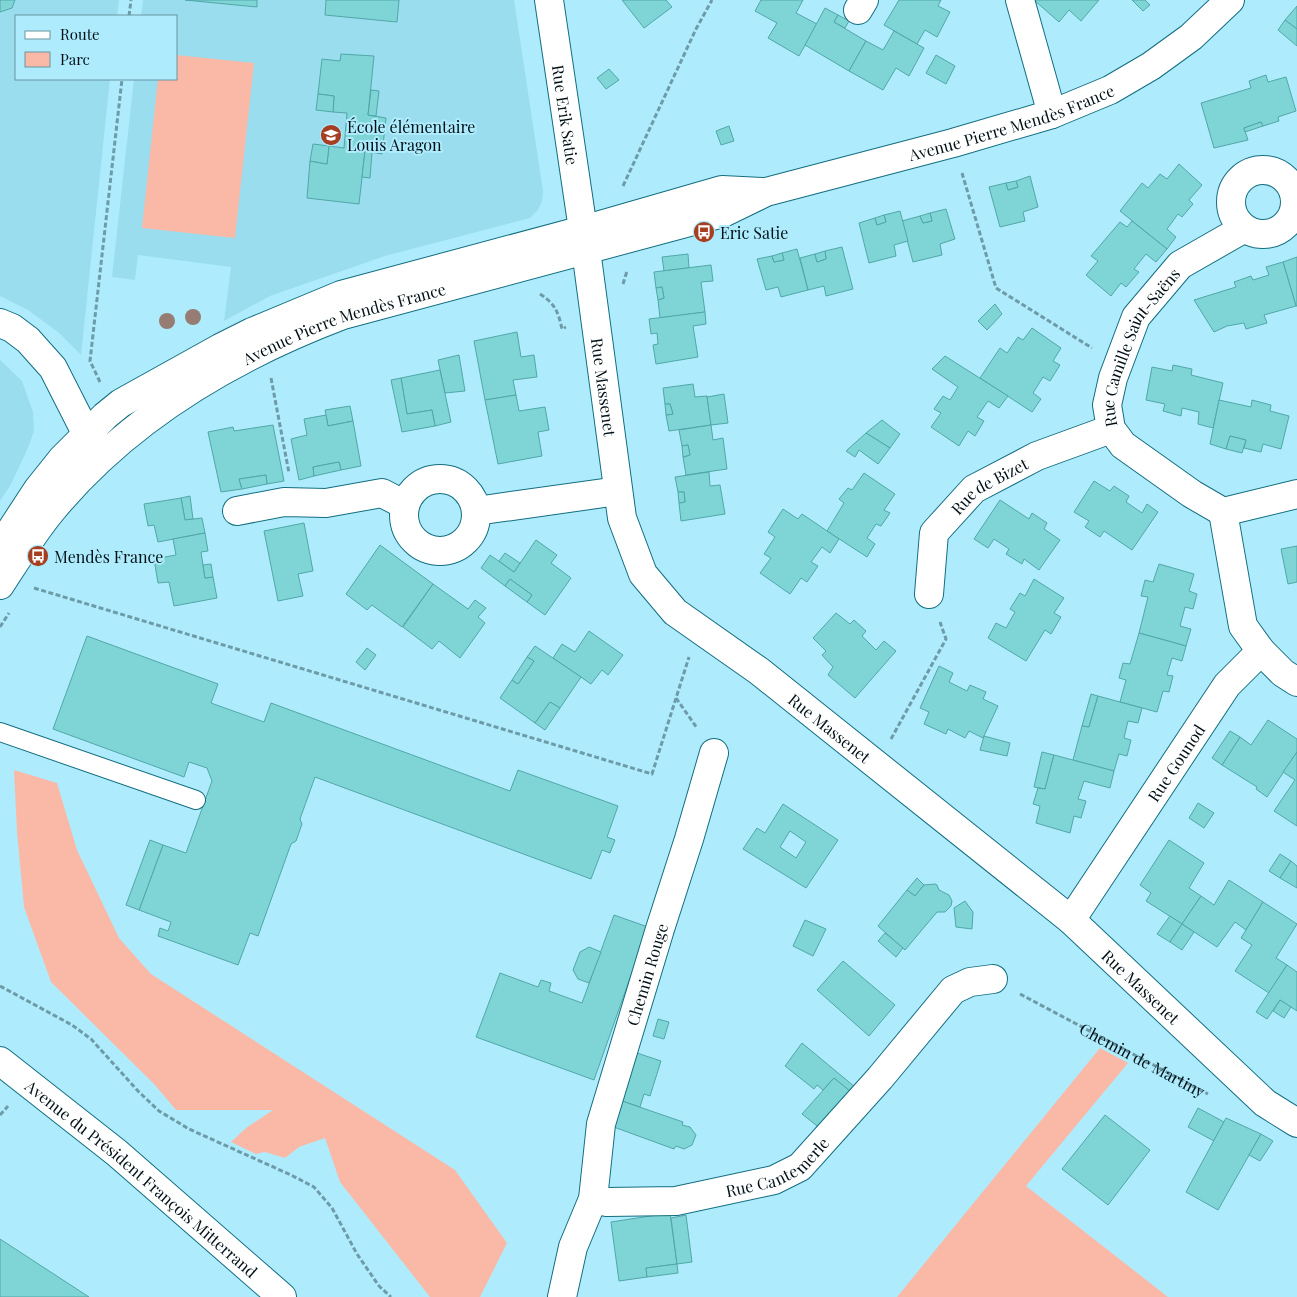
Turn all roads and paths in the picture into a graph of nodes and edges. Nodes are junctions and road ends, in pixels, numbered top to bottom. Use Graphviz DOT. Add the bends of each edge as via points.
graph roads {
  1 [pos="131,0"];
  2 [pos="549,0"];
  3 [pos="712,0"];
  4 [pos="1020,0"];
  5 [pos="1230,0"];
  6 [pos="129,15"];
  7 [pos="122,80"];
  8 [pos="1052,114"];
  9 [pos="953,143"];
  10 [pos="619,194"];
  11 [pos="1243,228"];
  12 [pos="585,240"];
  13 [pos="628,268"];
  14 [pos="538,294"];
  15 [pos="594,313"];
  16 [pos="0,323"];
  17 [pos="1119,359"];
  18 [pos="270,374"];
  19 [pos="102,386"];
  20 [pos="1111,429"];
  21 [pos="88,433"];
  22 [pos="107,454"];
  23 [pos="618,491"];
  24 [pos="1297,494"];
  25 [pos="294,502"];
  26 [pos="405,505"];
  27 [pos="237,511"];
  28 [pos="476,511"];
  29 [pos="1223,512"];
  30 [pos="0,547"];
  31 [pos="13,585"];
  32 [pos="930,594"];
  33 [pos="10,610"];
  34 [pos="0,627"];
  35 [pos="698,629"];
  36 [pos="1261,651"];
  37 [pos="1297,682"];
  38 [pos="676,698"];
  39 [pos="0,732"];
  40 [pos="714,753"];
  41 [pos="876,766"];
  42 [pos="196,800"];
  43 [pos="1071,920"];
  44 [pos="993,979"];
  45 [pos="0,986"];
  46 [pos="0,1061"];
  47 [pos="1215,1098"];
  48 [pos="1297,1123"];
  49 [pos="593,1200"];
  50 [pos="282,1297"];
  51 [pos="391,1297"];
  52 [pos="562,1297"];
  1 -- 6 [label="path"];
  2 -- 12 [label="street, Rue Erik Satie"];
  3 -- 10 [label="path"];
  4 -- 8 [label="street"];
  5 -- 8 [label="street, Avenue Pierre Mendès France" via="1191,37 1150,66 1110,90"];
  7 -- 19 [label="path" via="90,361"];
  8 -- 9 [label="street, Avenue Pierre Mendès France"];
  9 -- 12 [label="street, Avenue Pierre Mendès France" via="766,192 723,213"];
  9 -- 17 [label="path" via="996,288 1102,354"];
  11 -- 17 [label="street, Rue Camille Saint-Saëns" via="1180,265 1136,317"];
  12 -- 15 [label="street, Rue Massenet"];
  12 -- 21 [label="street, Avenue Pierre Mendès France" via="332,298 212,352 121,403"];
  12 -- 22 [label="street, Avenue Pierre Mendès France" via="301,331 252,354 182,394"];
  13 -- 15 [label="path" via="622,284 624,298"];
  14 -- 15 [label="path" via="551,302 559,315 562,329"];
  15 -- 23 [label="street, Rue Massenet"];
  16 -- 21 [label="street" via="28,340 54,368"];
  17 -- 20 [label="street, Rue Camille Saint-Saëns" via="1108,405"];
  18 -- 25 [label="path"];
  20 -- 29 [label="street, Rue Camille Saint-Saëns" via="1123,445"];
  20 -- 32 [label="street, Rue de Bizet" via="1037,456 974,489 934,532"];
  21 -- 22 [label="street"];
  21 -- 30 [label="street, Avenue Pierre Mendès France" via="38,489"];
  22 -- 31 [label="street, Avenue Pierre Mendès France" via="33,534"];
  23 -- 28 [label="street"];
  23 -- 35 [label="street, Rue Massenet" via="622,518 643,574 675,612"];
  24 -- 29 [label="street"];
  25 -- 26 [label="street" via="326,503 382,493"];
  25 -- 27 [label="street"];
  26 -- 28 [label="street" via="418,486 440,478 462,485 470,494"];
  26 -- 28 [label="street" via="407,529 423,547 434,551 447,551 468,539 474,529"];
  29 -- 36 [label="street" via="1243,626"];
  31 -- 38 [label="path" via="652,774"];
  32 -- 41 [label="path" via="946,639"];
  33 -- 34 [label="path"];
  35 -- 38 [label="path"];
  35 -- 41 [label="street, Rue Massenet" via="759,671"];
  36 -- 37 [label="street"];
  36 -- 43 [label="street, Rue Gounod" via="1228,685"];
  38 -- 40 [label="path"];
  39 -- 42 [label="lane"];
  40 -- 49 [label="street, Chemin Rouge" via="601,1124"];
  41 -- 43 [label="street, Rue Massenet"];
  43 -- 48 [label="street, Rue Massenet" via="1265,1103"];
  44 -- 47 [label="path, Chemin de Martiny"];
  44 -- 49 [label="street, Rue Cantemerle" via="970,982 953,990 800,1167 774,1180 676,1201"];
  45 -- 51 [label="path" via="72,1025 91,1039 160,1111 189,1129 314,1187 332,1208 379,1286"];
  46 -- 50 [label="street, Avenue du Président François Mitterrand" via="116,1153"];
  49 -- 52 [label="street" via="573,1247"];
}
